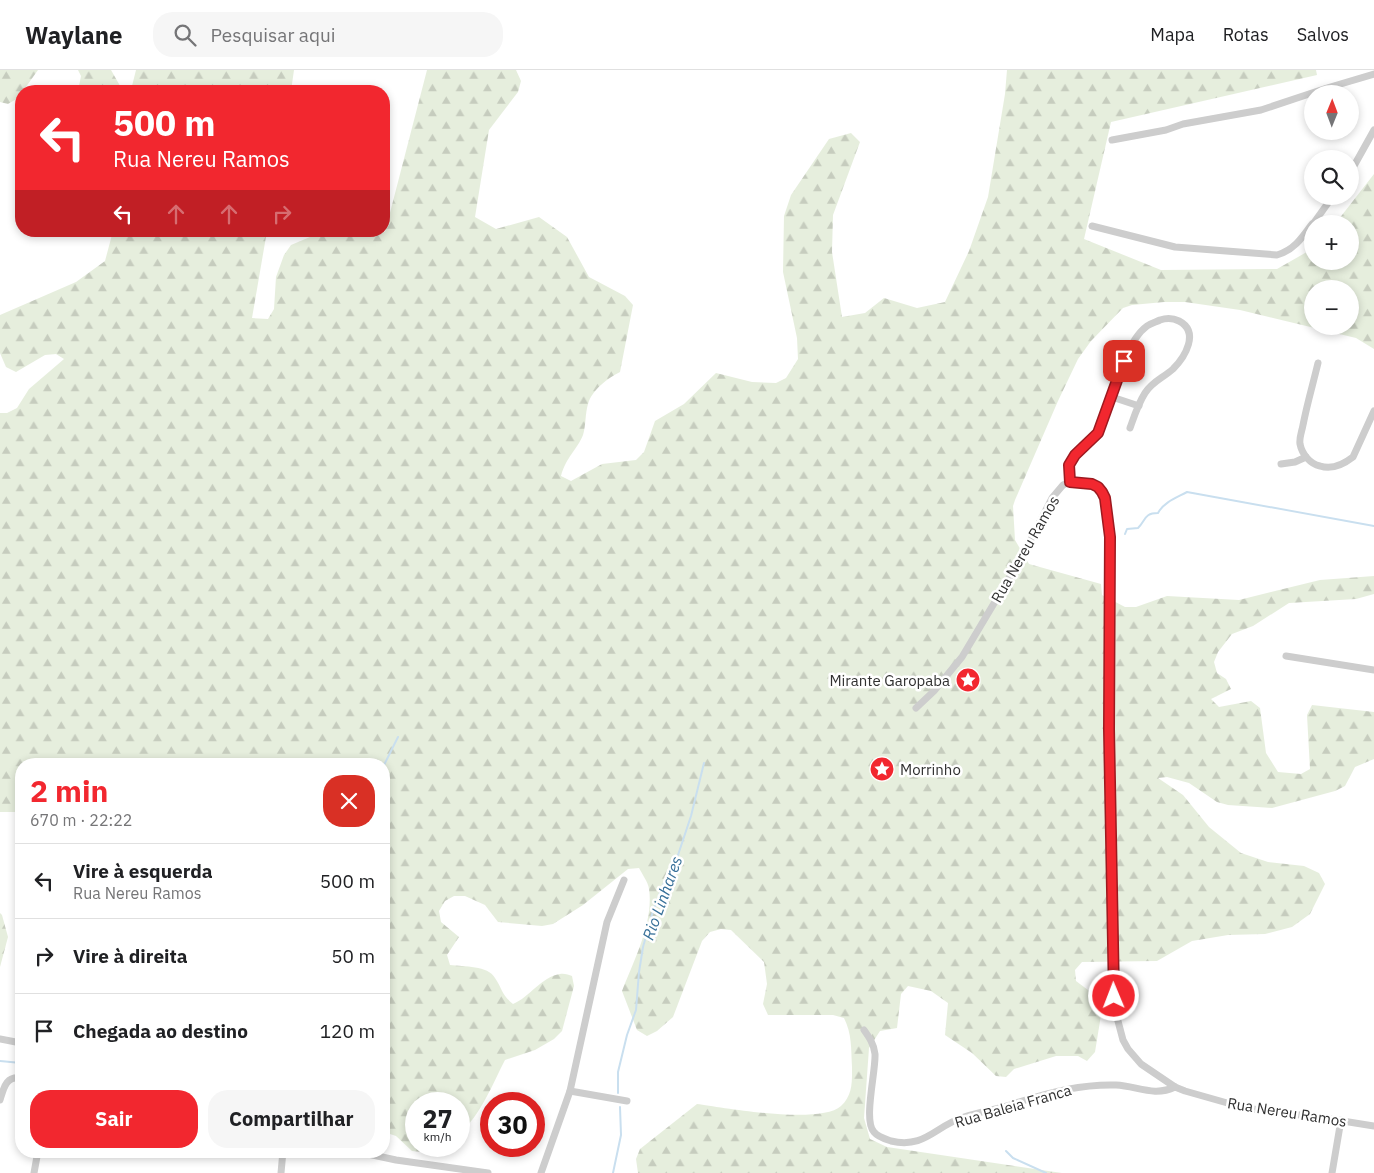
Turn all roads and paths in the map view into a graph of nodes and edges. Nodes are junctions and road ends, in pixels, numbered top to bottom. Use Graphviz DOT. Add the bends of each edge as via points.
graph roads {
  1 [pos="1374,74"];
  2 [pos="1374,130"];
  3 [pos="1112,140"];
  4 [pos="1359,157"];
  5 [pos="1092,226"];
  6 [pos="1304,235"];
  7 [pos="1318,363"];
  8 [pos="1112,397"];
  9 [pos="1139,406"];
  10 [pos="1374,411"];
  11 [pos="1130,428"];
  12 [pos="1306,457"];
  13 [pos="1281,464"];
  14 [pos="1070,482"];
  15 [pos="1286,656"];
  16 [pos="1374,670"];
  17 [pos="916,708"];
  18 [pos="624,880"];
  19 [pos="864,1030"];
  20 [pos="0,1039"];
  21 [pos="15,1042"];
  22 [pos="15,1078"];
  23 [pos="1175,1087"];
  24 [pos="570,1091"];
  25 [pos="0,1100"];
  26 [pos="627,1101"];
  27 [pos="1342,1120"];
  28 [pos="1374,1126"];
  29 [pos="37,1158"];
  30 [pos="282,1158"];
  31 [pos="390,1158"];
  32 [pos="34,1173"];
  33 [pos="281,1173"];
  34 [pos="488,1173"];
  35 [pos="541,1173"];
  36 [pos="1332,1173"];
  1 -- 3 [label="street" via="1261,110"];
  2 -- 4 [label="street"];
  5 -- 6 [label="street" via="1175,247 1277,255 1298,243"];
  7 -- 12 [label="street" via="1301,434 1300,443"];
  8 -- 9 [label="street"];
  8 -- 9 [label="street" via="1137,336 1146,326 1165,318 1179,321 1187,327 1189,346 1175,368 1151,385"];
  8 -- 14 [label="street" via="1098,433 1069,465"];
  9 -- 11 [label="street"];
  10 -- 12 [label="street" via="1353,457 1346,462 1325,467 1317,466"];
  12 -- 13 [label="street"];
  14 -- 17 [label="street, Rua Nereu Ramos" via="1052,498 1024,553 962,657"];
  14 -- 23 [label="street, Rua Nereu Ramos" via="1092,484 1102,492 1110,537 1110,880 1115,1014 1123,1040 1135,1058"];
  15 -- 16 [label="street"];
  18 -- 24 [label="street" via="607,922"];
  19 -- 23 [label="street, Rua Baleia Franca" via="872,1042 874,1054 871,1129 882,1138 904,1143 913,1143 964,1117 1064,1089 1116,1085 1156,1092"];
  20 -- 21 [label="street"];
  22 -- 25 [label="street" via="8,1081"];
  23 -- 27 [label="street, Rua Nereu Ramos" via="1245,1108"];
  24 -- 26 [label="street"];
  24 -- 35 [label="street"];
  27 -- 28 [label="street, Rua Nereu Ramos"];
  27 -- 36 [label="street"];
  29 -- 32 [label="street"];
  30 -- 33 [label="street"];
  31 -- 34 [label="street"];
}
